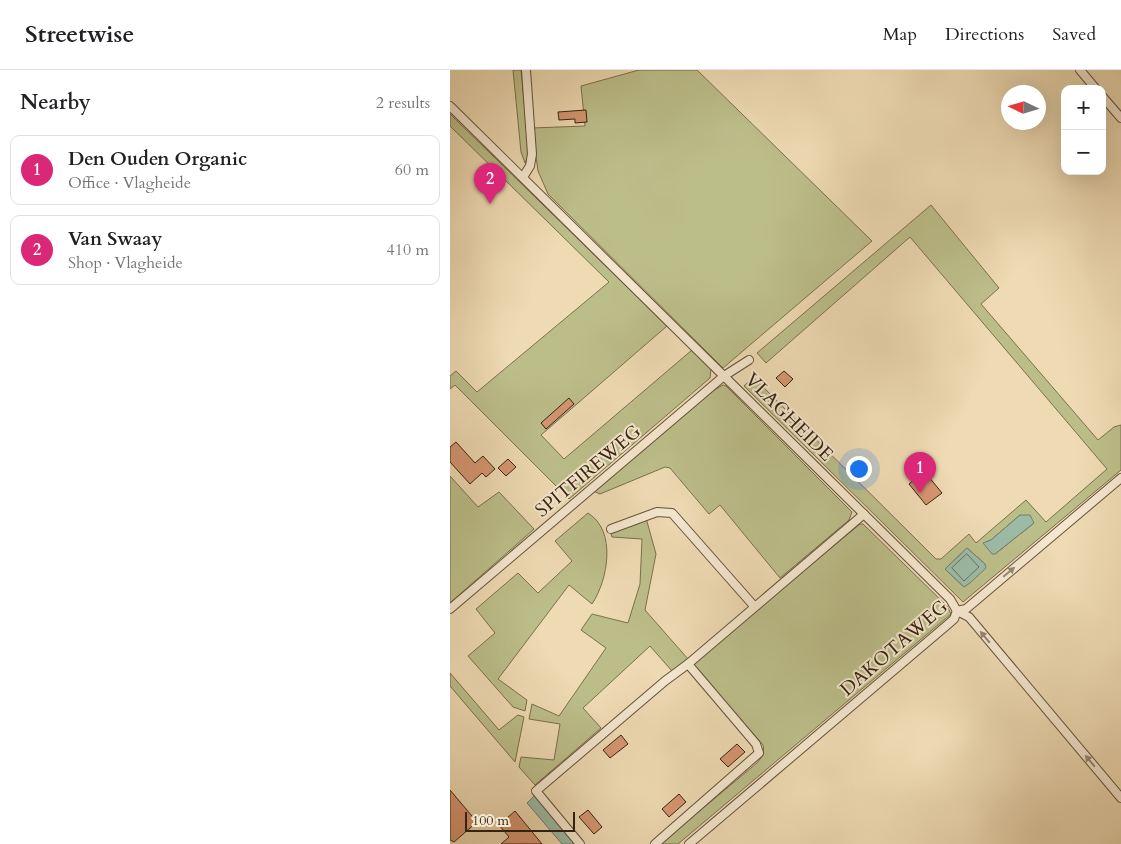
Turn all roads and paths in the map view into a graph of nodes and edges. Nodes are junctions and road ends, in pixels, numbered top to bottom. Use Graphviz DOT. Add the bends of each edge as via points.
graph roads {
  1 [pos="526,70"];
  2 [pos="1080,70"];
  3 [pos="1093,85"];
  4 [pos="1106,101"];
  5 [pos="450,106"];
  6 [pos="1121,118"];
  7 [pos="523,177"];
  8 [pos="749,360"];
  9 [pos="724,376"];
  10 [pos="1121,478"];
  11 [pos="864,514"];
  12 [pos="611,529"];
  13 [pos="754,606"];
  14 [pos="450,610"];
  15 [pos="957,612"];
  16 [pos="688,664"];
  17 [pos="1121,798"];
  18 [pos="580,844"];
  19 [pos="655,844"];
  20 [pos="689,844"];
  1 -- 7 [label="street" via="532,154 530,166"];
  2 -- 3 [label="street"];
  4 -- 6 [label="street"];
  5 -- 7 [label="street, VLAGHEIDE"];
  7 -- 9 [label="street, VLAGHEIDE"];
  8 -- 9 [label="street, SPITFIREWEG"];
  9 -- 11 [label="street, VLAGHEIDE"];
  9 -- 14 [label="street, SPITFIREWEG"];
  15 -- 10 [label="street, DAKOTAWEG, one-way" via="966,609"];
  11 -- 13 [label="street"];
  11 -- 15 [label="street, VLAGHEIDE" via="955,604"];
  12 -- 13 [label="street" via="657,512 672,513"];
  13 -- 16 [label="street"];
  17 -- 15 [label="street, VLAGHEIDE, one-way" via="968,617"];
  15 -- 20 [label="street, DAKOTAWEG" via="946,626"];
  16 -- 18 [label="street" via="536,791"];
  16 -- 19 [label="street" via="756,744 759,753"];
}
